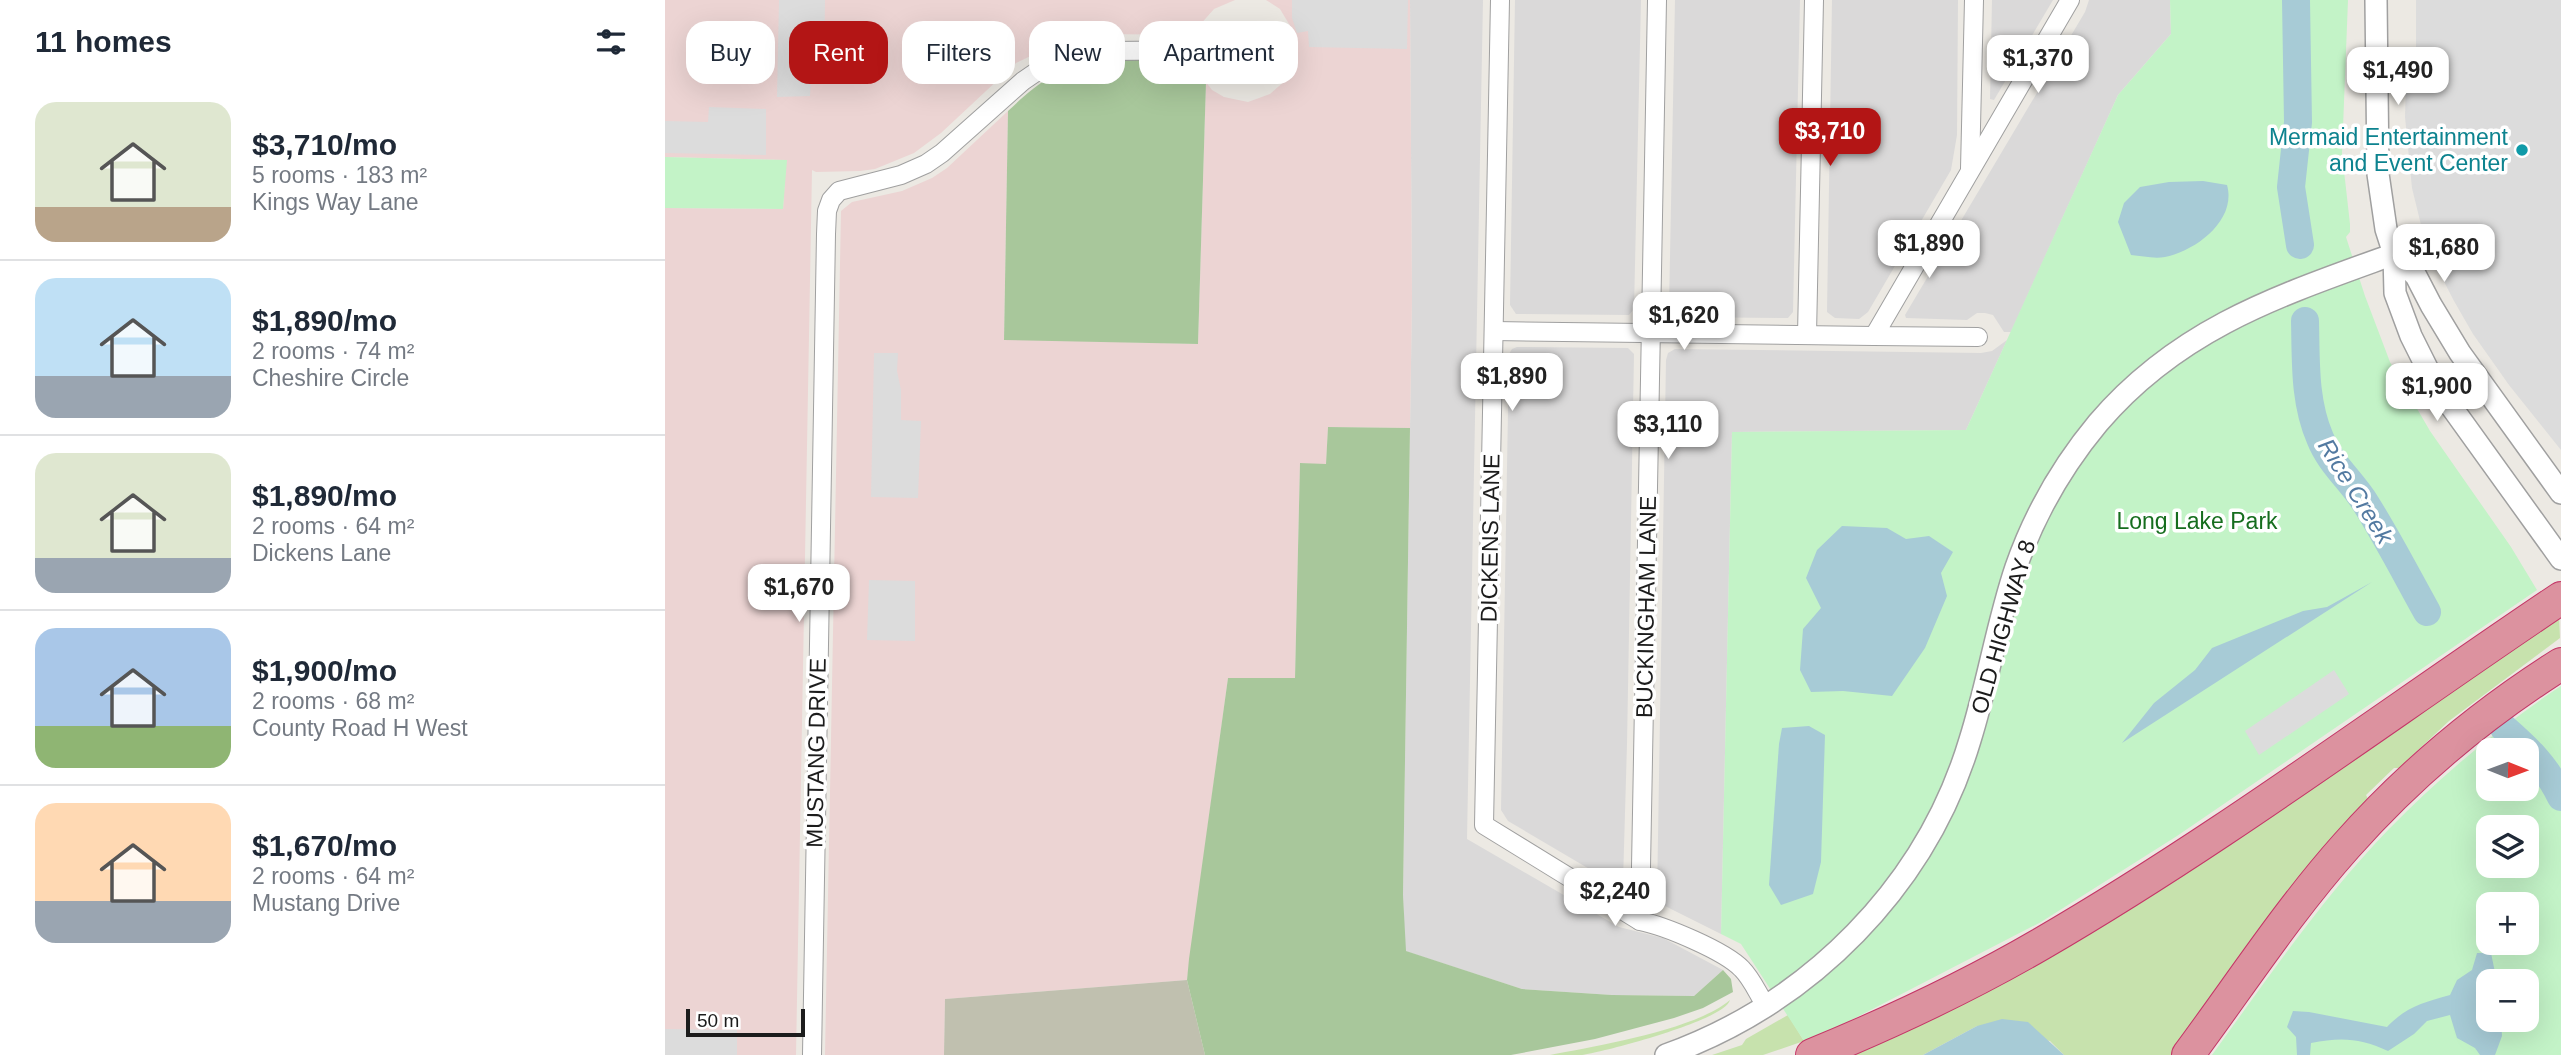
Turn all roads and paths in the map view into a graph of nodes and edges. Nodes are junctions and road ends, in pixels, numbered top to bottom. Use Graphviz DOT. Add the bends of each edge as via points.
graph roads {
  1 [pos="1500,0"];
  2 [pos="1657,0"];
  3 [pos="1814,0"];
  4 [pos="1974,0"];
  5 [pos="2070,0"];
  6 [pos="2376,0"];
  7 [pos="1139,51"];
  8 [pos="1970,173"];
  9 [pos="2394,254"];
  10 [pos="1494,331"];
  11 [pos="1651,333"];
  12 [pos="1807,335"];
  13 [pos="1874,336"];
  14 [pos="1978,337"];
  15 [pos="2561,493"];
  16 [pos="2561,559"];
  17 [pos="2561,598"];
  18 [pos="2561,664"];
  19 [pos="1640,921"];
  20 [pos="1766,1006"];
  21 [pos="812,1055"];
  22 [pos="1666,1055"];
  23 [pos="1812,1055"];
  24 [pos="2188,1055"];
  1 -- 10 [label="street, DICKENS LANE"];
  2 -- 11 [label="street, BUCKINGHAM LANE"];
  3 -- 12 [label="street"];
  4 -- 8 [label="street"];
  5 -- 8 [label="street"];
  6 -- 9 [label="street" via="2379,185"];
  7 -- 21 [label="street, MUSTANG DRIVE" via="1063,58 1042,68 926,164 839,191 827,211"];
  8 -- 13 [label="street"];
  9 -- 15 [label="street" via="2416,276 2460,352"];
  9 -- 16 [label="street" via="2395,293 2424,364"];
  9 -- 20 [label="street, OLD HIGHWAY 8" via="2219,325 2138,383 2099,422 2046,500 2029,534 1967,751 1932,831 1868,921 1819,968"];
  10 -- 11 [label="street"];
  10 -- 19 [label="street, DICKENS LANE" via="1484,825"];
  11 -- 12 [label="street"];
  11 -- 19 [label="street, BUCKINGHAM LANE"];
  12 -- 13 [label="street"];
  13 -- 14 [label="street"];
  17 -- 23 [label="highway" via="2120,897 1954,991"];
  18 -- 24 [label="highway" via="2453,743 2380,810 2314,884"];
  19 -- 20 [label="street" via="1665,926 1732,961"];
  20 -- 22 [label="street, OLD HIGHWAY 8" via="1715,1035"];
}
